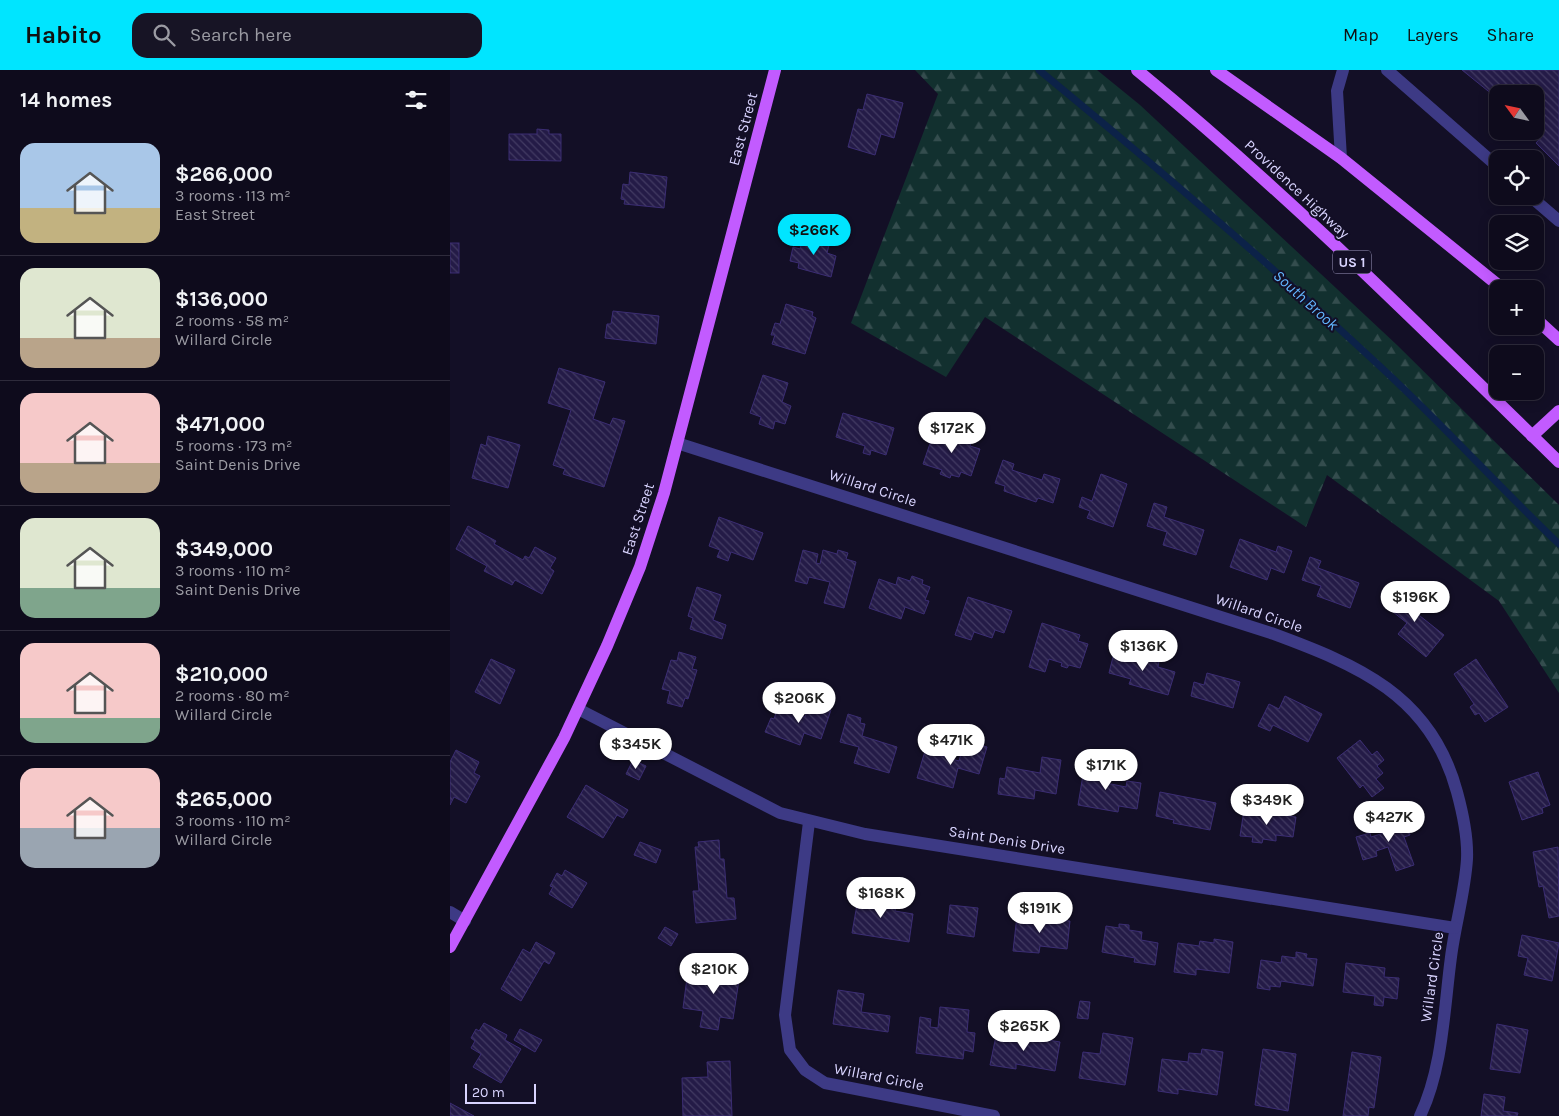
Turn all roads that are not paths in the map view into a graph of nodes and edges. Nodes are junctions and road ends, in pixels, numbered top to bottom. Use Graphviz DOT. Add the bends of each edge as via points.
graph roads {
  1 [pos="775,70"];
  2 [pos="1137,70"];
  3 [pos="1216,70"];
  4 [pos="1343,70"];
  5 [pos="1387,70"];
  6 [pos="1341,158"];
  7 [pos="1489,159"];
  8 [pos="1540,205"];
  9 [pos="1559,222"];
  10 [pos="1491,280"];
  11 [pos="1544,326"];
  12 [pos="1559,340"];
  13 [pos="1559,411"];
  14 [pos="1532,436"];
  15 [pos="677,443"];
  16 [pos="1559,462"];
  17 [pos="578,709"];
  18 [pos="809,822"];
  19 [pos="450,912"];
  20 [pos="465,921"];
  21 [pos="1455,928"];
  22 [pos="450,947"];
  23 [pos="994,1116"];
  24 [pos="1420,1116"];
  1 -- 15 [label="main road, East Street"];
  2 -- 14 [label="main road, Providence Highway / US 1" via="1276,191"];
  3 -- 6 [label="main road"];
  4 -- 6 [label="street" via="1337,91"];
  5 -- 7 [label="street"];
  6 -- 10 [label="main road"];
  8 -- 9 [label="street"];
  11 -- 12 [label="main road"];
  13 -- 14 [label="main road"];
  14 -- 16 [label="main road, Providence Highway / US 1"];
  15 -- 17 [label="main road, East Street" via="640,567"];
  15 -- 21 [label="street, Willard Circle" via="1271,633 1344,662 1386,686 1427,725 1453,777 1465,820 1467,859"];
  17 -- 18 [label="street, Saint Denis Drive" via="780,813"];
  17 -- 20 [label="main road, East Street"];
  18 -- 21 [label="street, Saint Denis Drive" via="865,834"];
  18 -- 23 [label="street, Willard Circle" via="785,1015 790,1050 805,1070 825,1083"];
  19 -- 20 [label="street"];
  20 -- 22 [label="main road, East Street"];
  21 -- 24 [label="street, Willard Circle" via="1434,1075"];
}
